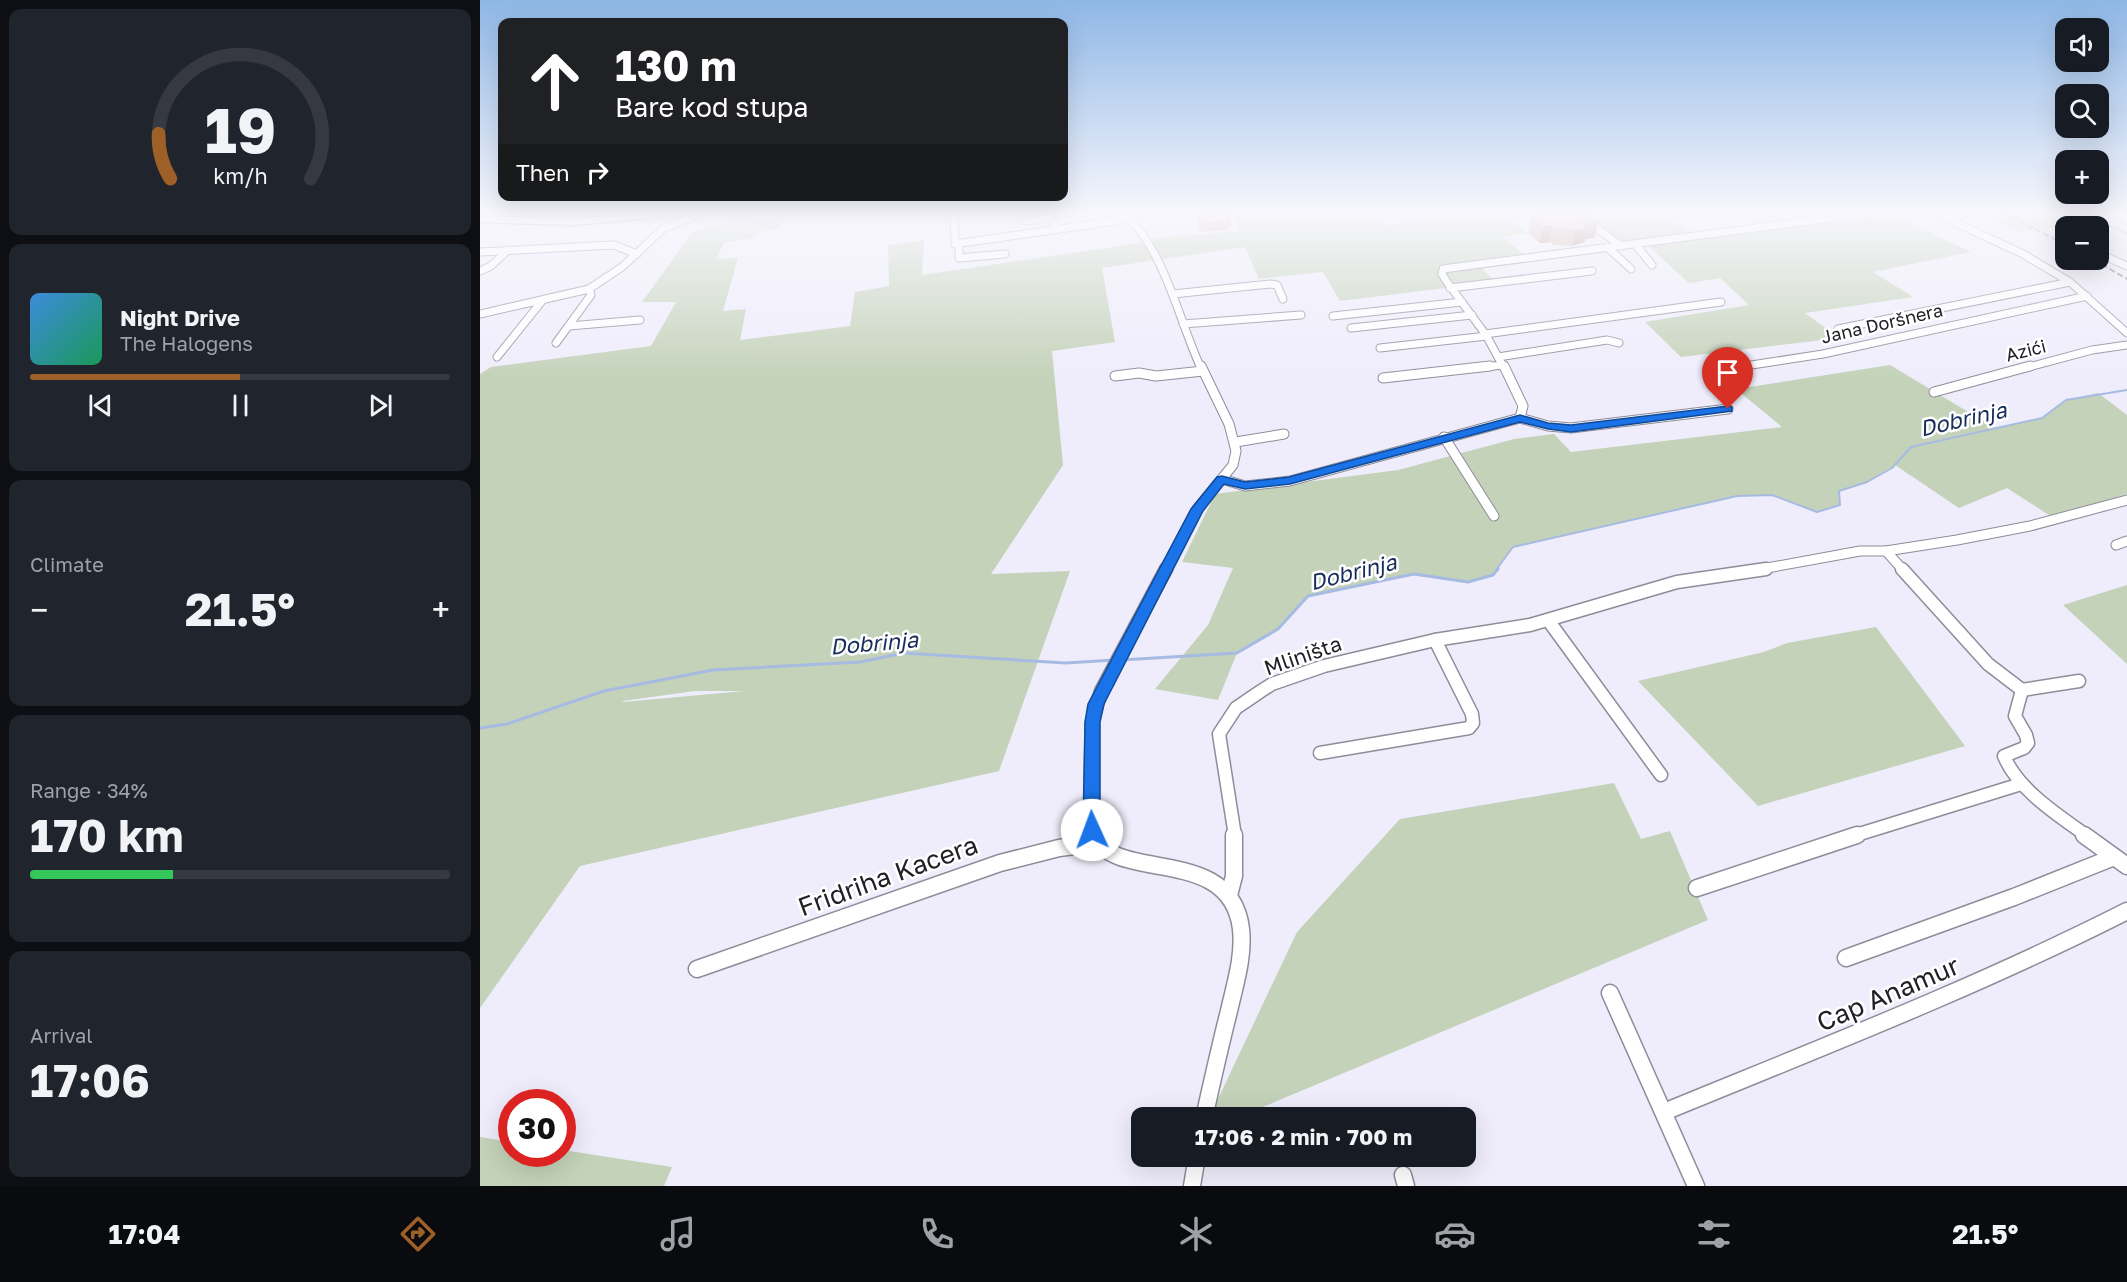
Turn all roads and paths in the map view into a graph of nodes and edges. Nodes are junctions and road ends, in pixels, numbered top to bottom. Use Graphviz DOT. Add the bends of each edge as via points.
graph roads {
  1 [pos="619,268"];
  2 [pos="1160,268"];
  3 [pos="1444,268"];
  4 [pos="2047,268"];
  5 [pos="1592,271"];
  6 [pos="2070,282"];
  7 [pos="1450,288"];
  8 [pos="589,289"];
  9 [pos="1173,294"];
  10 [pos="2087,297"];
  11 [pos="1283,298"];
  12 [pos="542,301"];
  13 [pos="1721,302"];
  14 [pos="1462,303"];
  15 [pos="480,312"];
  16 [pos="1301,315"];
  17 [pos="1472,315"];
  18 [pos="1333,316"];
  19 [pos="1282,319"];
  20 [pos="640,320"];
  21 [pos="569,326"];
  22 [pos="1184,326"];
  23 [pos="1351,328"];
  24 [pos="1838,329"];
  25 [pos="2127,333"];
  26 [pos="1486,335"];
  27 [pos="556,343"];
  28 [pos="1619,343"];
  29 [pos="2127,345"];
  30 [pos="1380,348"];
  31 [pos="496,357"];
  32 [pos="1498,357"];
  33 [pos="1503,365"];
  34 [pos="1719,370"];
  35 [pos="1203,371"];
  36 [pos="1115,376"];
  37 [pos="1383,378"];
  38 [pos="1934,392"];
  39 [pos="1728,409"];
  40 [pos="1520,418"];
  41 [pos="1284,434"];
  42 [pos="1444,437"];
  43 [pos="1236,442"];
  44 [pos="1222,479"];
  45 [pos="2127,500"];
  46 [pos="1494,516"];
  47 [pos="2127,541"];
  48 [pos="2116,545"];
  49 [pos="1886,551"];
  50 [pos="1548,620"];
  51 [pos="1435,640"];
  52 [pos="2079,681"];
  53 [pos="2022,690"];
  54 [pos="1320,753"];
  55 [pos="1661,774"];
  56 [pos="2020,784"];
  57 [pos="1098,843"];
  58 [pos="2114,857"];
  59 [pos="2127,866"];
  60 [pos="1697,888"];
  61 [pos="1229,895"];
  62 [pos="2127,911"];
  63 [pos="1846,958"];
  64 [pos="697,969"];
  65 [pos="1611,993"];
  66 [pos="1207,1107"];
  67 [pos="1664,1112"];
  68 [pos="1195,1167"];
  69 [pos="1192,1186"];
  70 [pos="1695,1186"];
  1 -- 8 [label="street"];
  2 -- 9 [label="street"];
  3 -- 7 [label="street" via="1441,271"];
  4 -- 6 [label="street"];
  5 -- 7 [label="street"];
  6 -- 10 [label="street"];
  6 -- 24 [label="street"];
  7 -- 14 [label="street"];
  8 -- 12 [label="street"];
  8 -- 21 [label="street" via="591,295"];
  9 -- 11 [label="street" via="1270,284 1277,285"];
  9 -- 22 [label="street"];
  10 -- 25 [label="street"];
  10 -- 34 [label="street, Jana Doršnera" via="1823,354"];
  12 -- 15 [label="street"];
  12 -- 31 [label="street"];
  13 -- 26 [label="street"];
  14 -- 17 [label="street"];
  14 -- 18 [label="street"];
  16 -- 22 [label="street"];
  17 -- 23 [label="street"];
  17 -- 26 [label="street"];
  19 -- 22 [label="street"];
  20 -- 21 [label="street"];
  21 -- 27 [label="street"];
  22 -- 35 [label="street"];
  26 -- 30 [label="street"];
  26 -- 32 [label="street"];
  28 -- 32 [label="street" via="1607,340"];
  29 -- 38 [label="street, Azići" via="2092,350"];
  32 -- 33 [label="street"];
  33 -- 37 [label="street"];
  33 -- 40 [label="street" via="1522,406"];
  35 -- 36 [label="street"];
  35 -- 43 [label="street"];
  39 -- 40 [label="street" via="1571,428"];
  40 -- 42 [label="street"];
  41 -- 43 [label="street"];
  42 -- 44 [label="street" via="1290,481 1245,486"];
  42 -- 46 [label="street"];
  43 -- 44 [label="street" via="1233,465"];
  44 -- 57 [label="street" via="1197,509 1098,697 1092,722 1090,821"];
  45 -- 49 [label="street, Mliništa" via="2030,526"];
  47 -- 48 [label="street"];
  49 -- 50 [label="street, Mliništa" via="1860,551 1667,585"];
  49 -- 53 [label="street" via="1988,664"];
  50 -- 51 [label="street, Mliništa"];
  50 -- 55 [label="street"];
  51 -- 54 [label="street" via="1472,714 1469,728"];
  51 -- 61 [label="street, Mliništa" via="1324,666 1272,684 1236,708 1219,734 1234,826 1234,875"];
  52 -- 53 [label="street"];
  53 -- 56 [label="street" via="2015,716 2028,743 2003,759"];
  56 -- 58 [label="street"];
  56 -- 60 [label="street"];
  57 -- 61 [label="street" via="1121,857 1207,879"];
  57 -- 64 [label="street, Fridriha Kacera" via="1007,861"];
  58 -- 59 [label="street"];
  58 -- 63 [label="street, Cap Anamur"];
  61 -- 66 [label="street" via="1241,918 1241,957"];
  62 -- 67 [label="street, Cap Anamur" via="2038,956 1922,1007"];
  65 -- 67 [label="street"];
  67 -- 70 [label="street"];
  68 -- 69 [label="street"];
}
